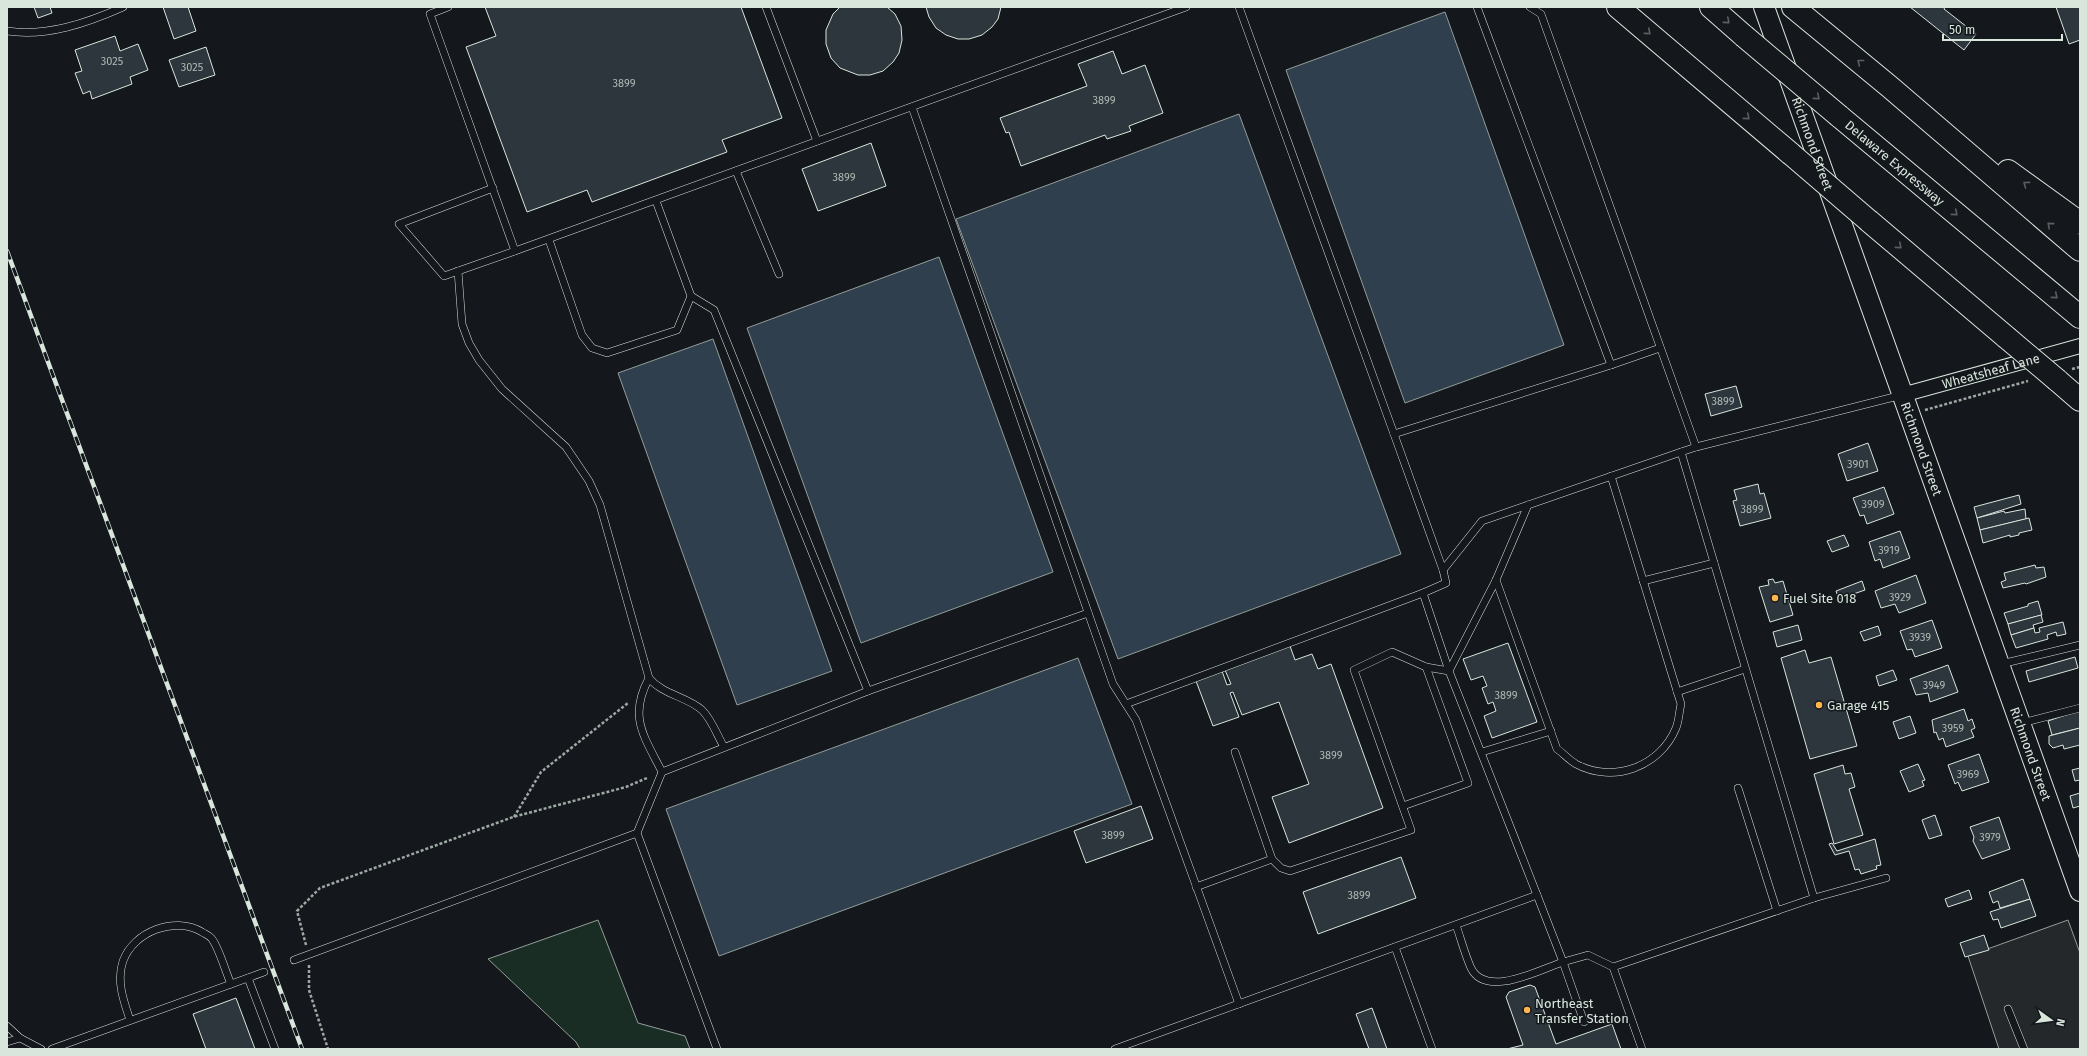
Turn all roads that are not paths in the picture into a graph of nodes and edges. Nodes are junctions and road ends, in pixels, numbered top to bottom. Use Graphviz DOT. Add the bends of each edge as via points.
graph roads {
  1 [pos="123,7"];
  2 [pos="448,7"];
  3 [pos="766,7"];
  4 [pos="1186,7"];
  5 [pos="1238,7"];
  6 [pos="1477,7"];
  7 [pos="1530,7"];
  8 [pos="1618,7"];
  9 [pos="1711,7"];
  10 [pos="1764,7"];
  11 [pos="1793,7"];
  12 [pos="7,31"];
  13 [pos="1890,87"];
  14 [pos="912,107"];
  15 [pos="817,141"];
  16 [pos="736,171"];
  17 [pos="493,188"];
  18 [pos="656,201"];
  19 [pos="2080,223"];
  20 [pos="550,240"];
  21 [pos="2080,250"];
  22 [pos="515,251"];
  23 [pos="458,271"];
  24 [pos="779,274"];
  25 [pos="691,296"];
  26 [pos="2080,317"];
  27 [pos="2080,346"];
  28 [pos="1660,348"];
  29 [pos="1610,365"];
  30 [pos="1902,395"];
  31 [pos="2080,400"];
  32 [pos="1394,434"];
  33 [pos="1696,447"];
  34 [pos="1681,452"];
  35 [pos="1611,476"];
  36 [pos="1528,505"];
  37 [pos="1714,563"];
  38 [pos="1444,570"];
  39 [pos="1496,580"];
  40 [pos="1643,581"];
  41 [pos="1423,593"];
  42 [pos="1088,613"];
  43 [pos="2080,645"];
  44 [pos="1999,665"];
  45 [pos="1426,667"];
  46 [pos="1745,669"];
  47 [pos="1449,671"];
  48 [pos="649,678"];
  49 [pos="868,691"];
  50 [pos="1677,692"];
  51 [pos="1126,704"];
  52 [pos="2080,708"];
  53 [pos="2020,723"];
  54 [pos="1551,731"];
  55 [pos="724,747"];
  56 [pos="1235,752"];
  57 [pos="1482,752"];
  58 [pos="662,772"];
  59 [pos="1738,788"];
  60 [pos="1403,806"];
  61 [pos="637,833"];
  62 [pos="1272,859"];
  63 [pos="2075,860"];
  64 [pos="1886,878"];
  65 [pos="1196,887"];
  66 [pos="2080,891"];
  67 [pos="1537,895"];
  68 [pos="1814,898"];
  69 [pos="1777,911"];
  70 [pos="1456,925"];
  71 [pos="1395,947"];
  72 [pos="294,960"];
  73 [pos="1563,962"];
  74 [pos="1612,967"];
  75 [pos="264,972"];
  76 [pos="248,978"];
  77 [pos="231,984"];
  78 [pos="1239,1004"];
  79 [pos="2008,1009"];
  80 [pos="130,1020"];
  81 [pos="1584,1022"];
  82 [pos="7,1026"];
  83 [pos="20,1038"];
  84 [pos="7,1042"];
  85 [pos="41,1049"];
  86 [pos="52,1049"];
  87 [pos="275,1049"];
  88 [pos="717,1049"];
  89 [pos="1115,1049"];
  90 [pos="1432,1049"];
  91 [pos="1642,1049"];
  92 [pos="2024,1049"];
  1 -- 12 [label="lane" via="100,18 40,33"];
  2 -- 17 [label="lane" via="430,14"];
  3 -- 15 [label="lane"];
  4 -- 14 [label="lane"];
  5 -- 32 [label="lane"];
  6 -- 29 [label="lane"];
  7 -- 28 [label="lane" via="1541,14"];
  8 -- 31 [label="highway, one-way, bridge" via="2006,337 2061,376"];
  9 -- 26 [label="highway, Delaware Expressway, one-way, bridge"];
  10 -- 30 [label="main road, Richmond Street"];
  13 -- 11 [label="highway, one-way"];
  19 -- 13 [label="highway, one-way"];
  21 -- 13 [label="highway, one-way"];
  14 -- 15 [label="lane"];
  14 -- 42 [label="lane"];
  15 -- 16 [label="lane"];
  16 -- 18 [label="lane"];
  16 -- 24 [label="lane"];
  17 -- 22 [label="lane"];
  17 -- 23 [label="lane" via="399,224 444,276"];
  18 -- 20 [label="lane"];
  18 -- 25 [label="lane"];
  20 -- 22 [label="lane"];
  20 -- 25 [label="lane" via="582,335 586,342 599,352 607,353 677,330"];
  22 -- 23 [label="lane"];
  23 -- 48 [label="lane" via="462,324 479,360 502,389 566,447 589,480 600,505"];
  25 -- 49 [label="lane" via="714,310"];
  27 -- 30 [label="street, Wheatsheaf Lane"];
  28 -- 29 [label="lane"];
  28 -- 33 [label="lane"];
  29 -- 32 [label="lane"];
  30 -- 33 [label="lane"];
  30 -- 44 [label="main road, Richmond Street"];
  32 -- 38 [label="lane"];
  33 -- 34 [label="lane"];
  34 -- 35 [label="lane"];
  34 -- 37 [label="lane"];
  35 -- 36 [label="lane"];
  35 -- 40 [label="lane"];
  36 -- 38 [label="lane" via="1482,521"];
  36 -- 39 [label="lane"];
  37 -- 40 [label="lane"];
  37 -- 46 [label="lane"];
  38 -- 41 [label="lane" via="1446,583"];
  39 -- 47 [label="lane"];
  39 -- 54 [label="lane"];
  40 -- 50 [label="lane"];
  41 -- 47 [label="lane"];
  41 -- 51 [label="lane"];
  42 -- 49 [label="lane"];
  42 -- 51 [label="lane" via="1113,684"];
  43 -- 44 [label="lane"];
  44 -- 53 [label="main road, Richmond Street"];
  45 -- 47 [label="lane"];
  45 -- 60 [label="lane" via="1468,783"];
  45 -- 60 [label="lane" via="1392,652 1354,670"];
  46 -- 50 [label="lane"];
  46 -- 68 [label="lane"];
  47 -- 57 [label="lane"];
  48 -- 55 [label="lane" via="668,693 702,710"];
  48 -- 58 [label="lane" via="643,690 638,722"];
  49 -- 55 [label="lane"];
  50 -- 54 [label="lane" via="1681,704 1676,728 1663,749 1645,764 1622,772 1598,772 1575,764 1557,749"];
  51 -- 65 [label="lane" via="1136,720"];
  52 -- 53 [label="lane"];
  53 -- 63 [label="main road, Richmond Street"];
  54 -- 57 [label="lane"];
  55 -- 58 [label="lane"];
  56 -- 62 [label="lane"];
  57 -- 67 [label="lane"];
  58 -- 61 [label="lane"];
  59 -- 69 [label="lane"];
  60 -- 62 [label="lane" via="1411,830 1290,871 1281,868"];
  61 -- 72 [label="lane"];
  61 -- 88 [label="lane"];
  62 -- 65 [label="lane"];
  63 -- 66 [label="main road, Richmond Street"];
  64 -- 68 [label="lane"];
  65 -- 78 [label="lane"];
  67 -- 70 [label="lane"];
  67 -- 73 [label="lane"];
  68 -- 69 [label="lane"];
  69 -- 74 [label="lane"];
  70 -- 71 [label="lane"];
  70 -- 73 [label="lane" via="1472,970 1490,982 1501,983"];
  71 -- 78 [label="lane"];
  71 -- 90 [label="lane"];
  73 -- 74 [label="lane" via="1588,955"];
  73 -- 81 [label="lane"];
  74 -- 91 [label="lane"];
  75 -- 76 [label="lane"];
  76 -- 77 [label="lane"];
  76 -- 87 [label="lane"];
  77 -- 80 [label="lane"];
  77 -- 80 [label="lane" via="212,938 196,929 162,927 146,934 132,946 123,961 121,994"];
  78 -- 89 [label="lane"];
  79 -- 92 [label="lane"];
  80 -- 86 [label="lane"];
  82 -- 83 [label="lane"];
  83 -- 84 [label="lane"];
  83 -- 85 [label="lane"];
}
